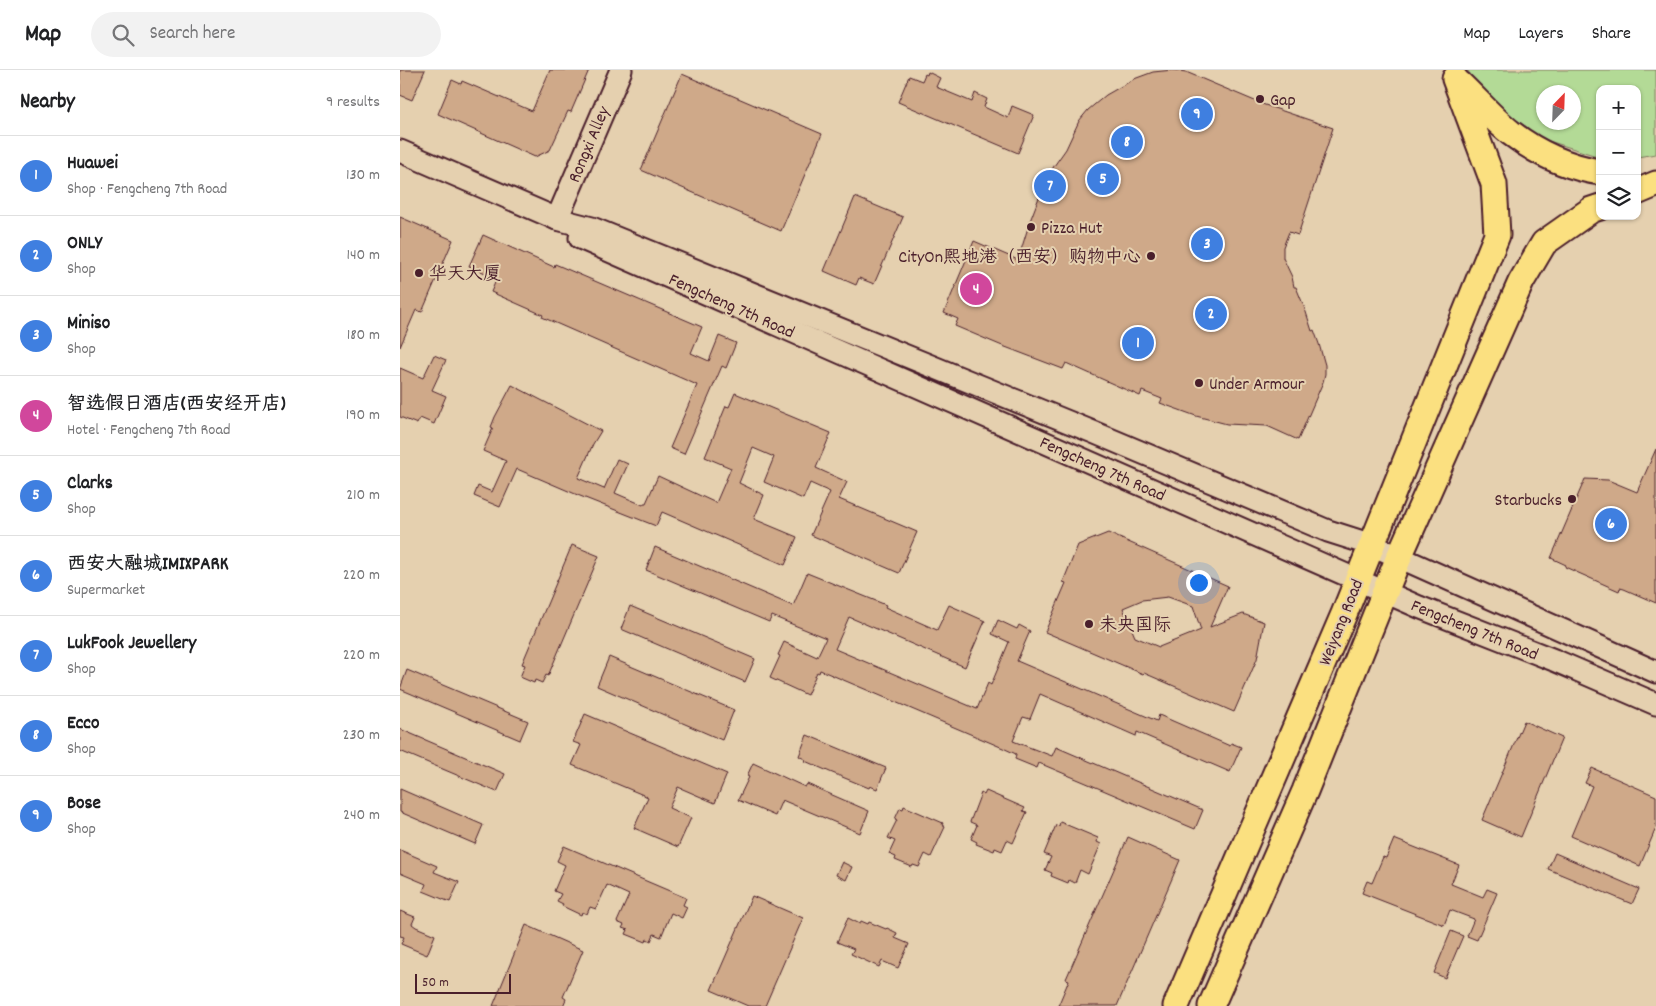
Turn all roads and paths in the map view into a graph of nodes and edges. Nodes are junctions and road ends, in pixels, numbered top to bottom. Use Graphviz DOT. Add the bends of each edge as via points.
graph roads {
  1 [pos="621,70"];
  2 [pos="1453,74"];
  3 [pos="400,151"];
  4 [pos="1596,171"];
  5 [pos="1656,173"];
  6 [pos="1641,176"];
  7 [pos="1656,184"];
  8 [pos="1641,190"];
  9 [pos="1596,208"];
  10 [pos="556,219"];
  11 [pos="1372,545"];
  12 [pos="1399,557"];
  13 [pos="1357,580"];
  14 [pos="1386,592"];
  15 [pos="1656,672"];
  16 [pos="1656,704"];
  17 [pos="1176,1006"];
  18 [pos="1210,1006"];
  1 -- 10 [label="street, Rongxi Alley"];
  2 -- 4 [label="main road" via="1510,132 1544,155"];
  2 -- 11 [label="main road, Weiyang Road" via="1494,184 1498,235"];
  3 -- 10 [label="street, Fengcheng 7th Road"];
  5 -- 6 [label="main road"];
  7 -- 8 [label="main road"];
  9 -- 12 [label="main road, Weiyang Road" via="1544,243 1521,282"];
  10 -- 11 [label="street, Fengcheng 7th Road" via="601,232 1328,531"];
  10 -- 13 [label="street, Fengcheng 7th Road" via="578,238"];
  11 -- 12 [label="street, Fengcheng 7th Road"];
  11 -- 13 [label="main road, Weiyang Road"];
  12 -- 14 [label="main road, Weiyang Road"];
  12 -- 15 [label="street, Fengcheng 7th Road"];
  13 -- 14 [label="street, Fengcheng 7th Road"];
  13 -- 17 [label="main road, Weiyang Road"];
  14 -- 16 [label="street, Fengcheng 7th Road"];
  14 -- 18 [label="main road, Weiyang Road" via="1306,791"];
}
